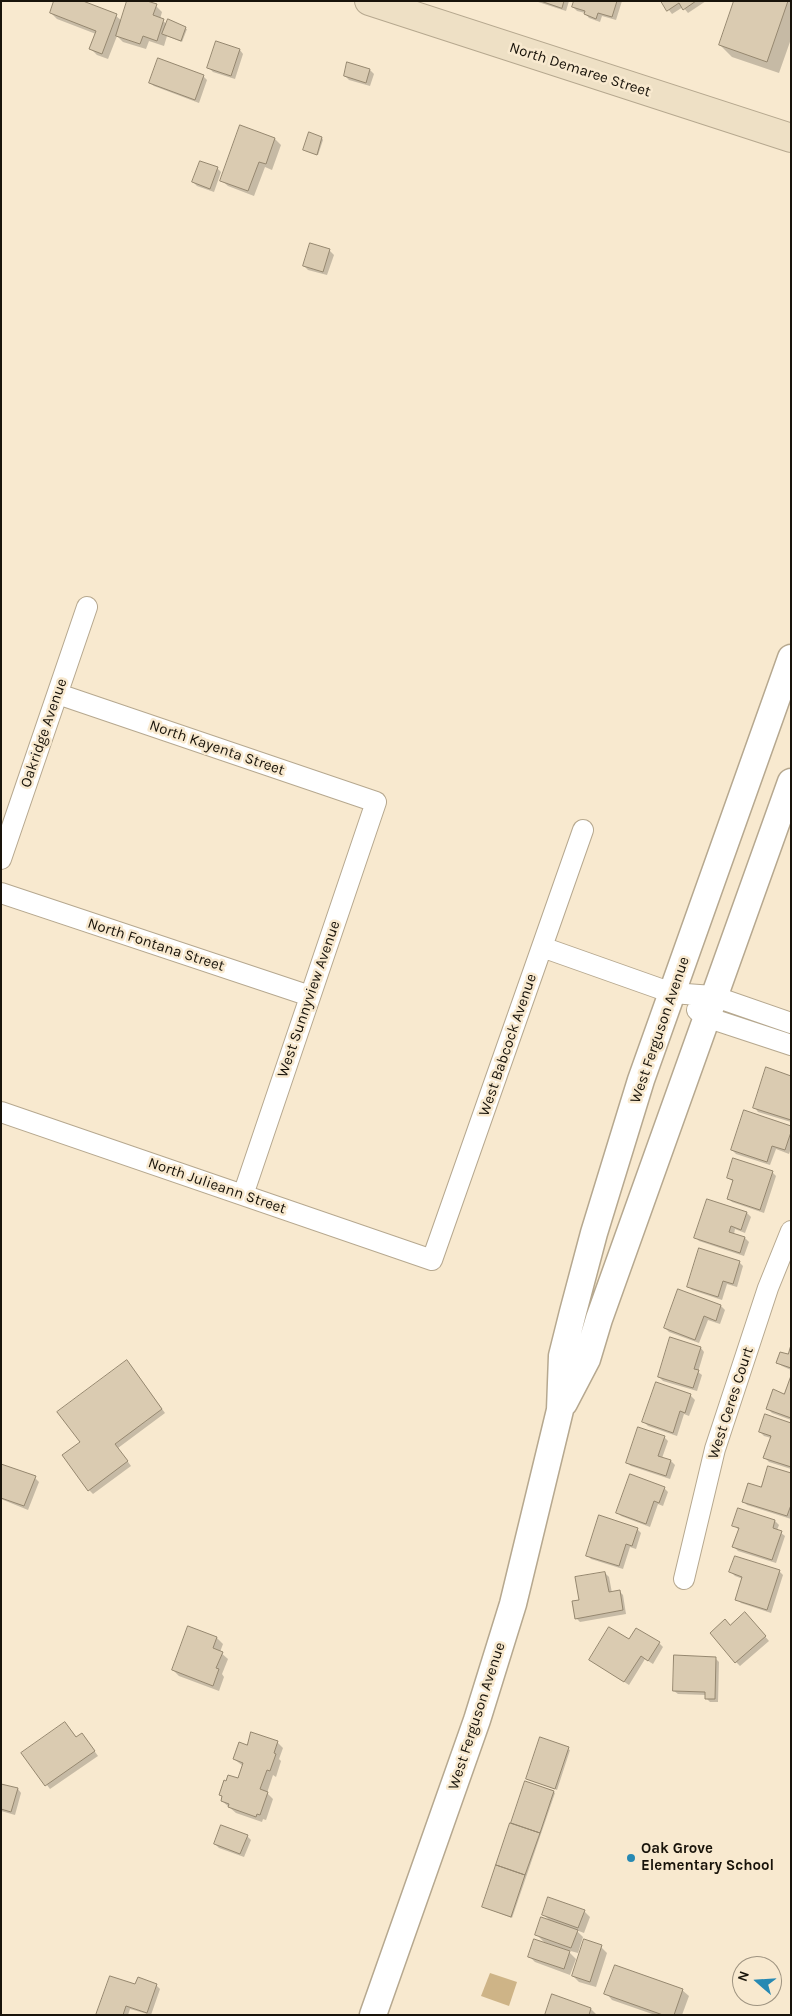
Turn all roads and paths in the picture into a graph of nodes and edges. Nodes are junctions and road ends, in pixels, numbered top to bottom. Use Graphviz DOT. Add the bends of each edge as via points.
graph roads {
  1 [pos="369,1"];
  2 [pos="791,138"];
  3 [pos="87,607"];
  4 [pos="791,658"];
  5 [pos="58,694"];
  6 [pos="791,782"];
  7 [pos="376,802"];
  8 [pos="583,830"];
  9 [pos="1,859"];
  10 [pos="1,893"];
  11 [pos="542,947"];
  12 [pos="672,993"];
  13 [pos="310,996"];
  14 [pos="710,1006"];
  15 [pos="791,1023"];
  16 [pos="791,1045"];
  17 [pos="1,1112"];
  18 [pos="243,1195"];
  19 [pos="791,1232"];
  20 [pos="432,1260"];
  21 [pos="560,1410"];
  22 [pos="684,1579"];
  23 [pos="373,2015"];
  1 -- 2 [label="main road, North Demaree Street"];
  3 -- 5 [label="street, Oakridge Avenue"];
  4 -- 12 [label="street, West Ferguson Avenue"];
  5 -- 7 [label="street, North Kayenta Street"];
  5 -- 9 [label="street, Oakridge Avenue"];
  6 -- 14 [label="street, West Ferguson Avenue"];
  7 -- 13 [label="street, West Sunnyview Avenue"];
  8 -- 11 [label="street, West Babcock Avenue"];
  10 -- 13 [label="street, North Fontana Street"];
  11 -- 12 [label="street"];
  11 -- 20 [label="street, West Babcock Avenue"];
  12 -- 14 [label="street"];
  12 -- 21 [label="street, West Ferguson Avenue" via="638,1089 587,1256 562,1356"];
  13 -- 18 [label="street, West Sunnyview Avenue"];
  14 -- 15 [label="street"];
  14 -- 16 [label="street"];
  14 -- 21 [label="street, West Ferguson Avenue" via="587,1359"];
  17 -- 18 [label="street, North Julieann Street"];
  18 -- 20 [label="street, North Julieann Street"];
  19 -- 22 [label="street, West Ceres Court" via="768,1288 715,1449"];
  21 -- 23 [label="street, West Ferguson Avenue" via="515,1595 487,1690"];
}
